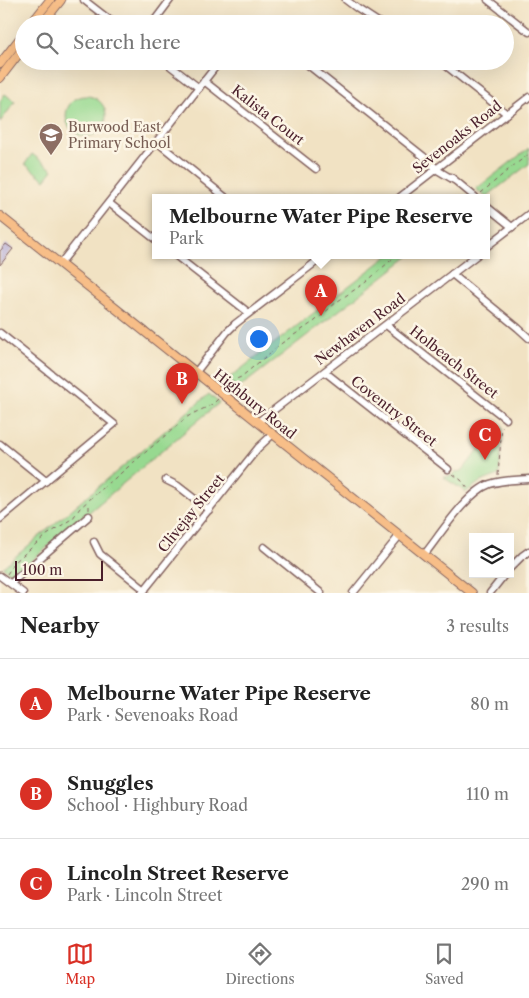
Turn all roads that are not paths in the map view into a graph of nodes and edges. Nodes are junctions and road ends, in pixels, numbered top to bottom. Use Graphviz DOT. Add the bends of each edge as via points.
graph roads {
  1 [pos="50,0"];
  2 [pos="61,0"];
  3 [pos="84,0"];
  4 [pos="170,0"];
  5 [pos="346,0"];
  6 [pos="488,0"];
  7 [pos="38,15"];
  8 [pos="49,15"];
  9 [pos="103,15"];
  10 [pos="159,15"];
  11 [pos="368,15"];
  12 [pos="507,15"];
  13 [pos="514,20"];
  14 [pos="529,32"];
  15 [pos="15,45"];
  16 [pos="15,59"];
  17 [pos="0,64"];
  18 [pos="176,70"];
  19 [pos="213,70"];
  20 [pos="314,70"];
  21 [pos="451,70"];
  22 [pos="0,78"];
  23 [pos="204,81"];
  24 [pos="199,88"];
  25 [pos="529,97"];
  26 [pos="507,114"];
  27 [pos="157,142"];
  28 [pos="438,168"];
  29 [pos="316,169"];
  30 [pos="222,194"];
  31 [pos="404,194"];
  32 [pos="472,194"];
  33 [pos="109,203"];
  34 [pos="490,209"];
  35 [pos="529,214"];
  36 [pos="0,216"];
  37 [pos="512,227"];
  38 [pos="152,237"];
  39 [pos="490,244"];
  40 [pos="180,259"];
  41 [pos="320,259"];
  42 [pos="471,259"];
  43 [pos="60,264"];
  44 [pos="452,274"];
  45 [pos="249,313"];
  46 [pos="386,325"];
  47 [pos="0,333"];
  48 [pos="529,338"];
  49 [pos="196,372"];
  50 [pos="324,372"];
  51 [pos="506,419"];
  52 [pos="258,422"];
  53 [pos="271,432"];
  54 [pos="0,444"];
  55 [pos="450,471"];
  56 [pos="529,478"];
  57 [pos="166,480"];
  58 [pos="46,481"];
  59 [pos="209,510"];
  60 [pos="88,516"];
  61 [pos="0,519"];
  62 [pos="400,535"];
  63 [pos="94,542"];
  64 [pos="264,547"];
  65 [pos="529,551"];
  66 [pos="424,555"];
  67 [pos="514,564"];
  68 [pos="1,577"];
  69 [pos="502,578"];
  70 [pos="11,583"];
  71 [pos="144,591"];
  72 [pos="23,593"];
  73 [pos="321,593"];
  74 [pos="354,593"];
  75 [pos="472,593"];
  76 [pos="490,593"];
  1 -- 7 [label="main road"];
  2 -- 8 [label="main road"];
  3 -- 9 [label="street"];
  4 -- 10 [label="street"];
  5 -- 11 [label="street"];
  6 -- 12 [label="street"];
  13 -- 14 [label="street"];
  15 -- 17 [label="main road"];
  16 -- 22 [label="main road"];
  18 -- 24 [label="street"];
  19 -- 23 [label="street"];
  20 -- 28 [label="street"];
  21 -- 26 [label="street"];
  23 -- 24 [label="street"];
  23 -- 29 [label="street, Kalista Court"];
  24 -- 27 [label="street"];
  25 -- 26 [label="street, Sevenoaks Road"];
  26 -- 28 [label="street, Sevenoaks Road"];
  27 -- 30 [label="street"];
  27 -- 33 [label="street"];
  28 -- 31 [label="street, Sevenoaks Road"];
  28 -- 32 [label="street"];
  33 -- 38 [label="street"];
  33 -- 43 [label="street"];
  34 -- 37 [label="street"];
  35 -- 37 [label="street"];
  36 -- 43 [label="main road, Highbury Road"];
  37 -- 39 [label="street"];
  40 -- 45 [label="street"];
  41 -- 45 [label="street"];
  42 -- 44 [label="street, Newhaven Road"];
  43 -- 49 [label="main road, Highbury Road"];
  44 -- 46 [label="street, Newhaven Road"];
  44 -- 48 [label="street"];
  45 -- 49 [label="street" via="227,332"];
  46 -- 50 [label="street, Newhaven Road"];
  46 -- 51 [label="street, Holbeach Street"];
  47 -- 58 [label="street" via="114,424"];
  49 -- 52 [label="main road, Highbury Road"];
  50 -- 52 [label="street, Newhaven Road"];
  50 -- 55 [label="street, Coventry Street"];
  52 -- 53 [label="main road, Highbury Road"];
  53 -- 59 [label="street, Clivejay Street"];
  53 -- 62 [label="main road, Highbury Road"];
  54 -- 58 [label="street"];
  56 -- 66 [label="street" via="490,484 476,492"];
  57 -- 59 [label="street"];
  58 -- 61 [label="street"];
  59 -- 71 [label="street, Clivejay Street"];
  60 -- 70 [label="street"];
  62 -- 66 [label="main road, Highbury Road"];
  62 -- 74 [label="street"];
  63 -- 71 [label="street" via="100,554"];
  64 -- 73 [label="street"];
  65 -- 67 [label="street"];
  66 -- 75 [label="main road, Highbury Road"];
  68 -- 70 [label="street"];
  69 -- 76 [label="street"];
  70 -- 72 [label="street"];
}
